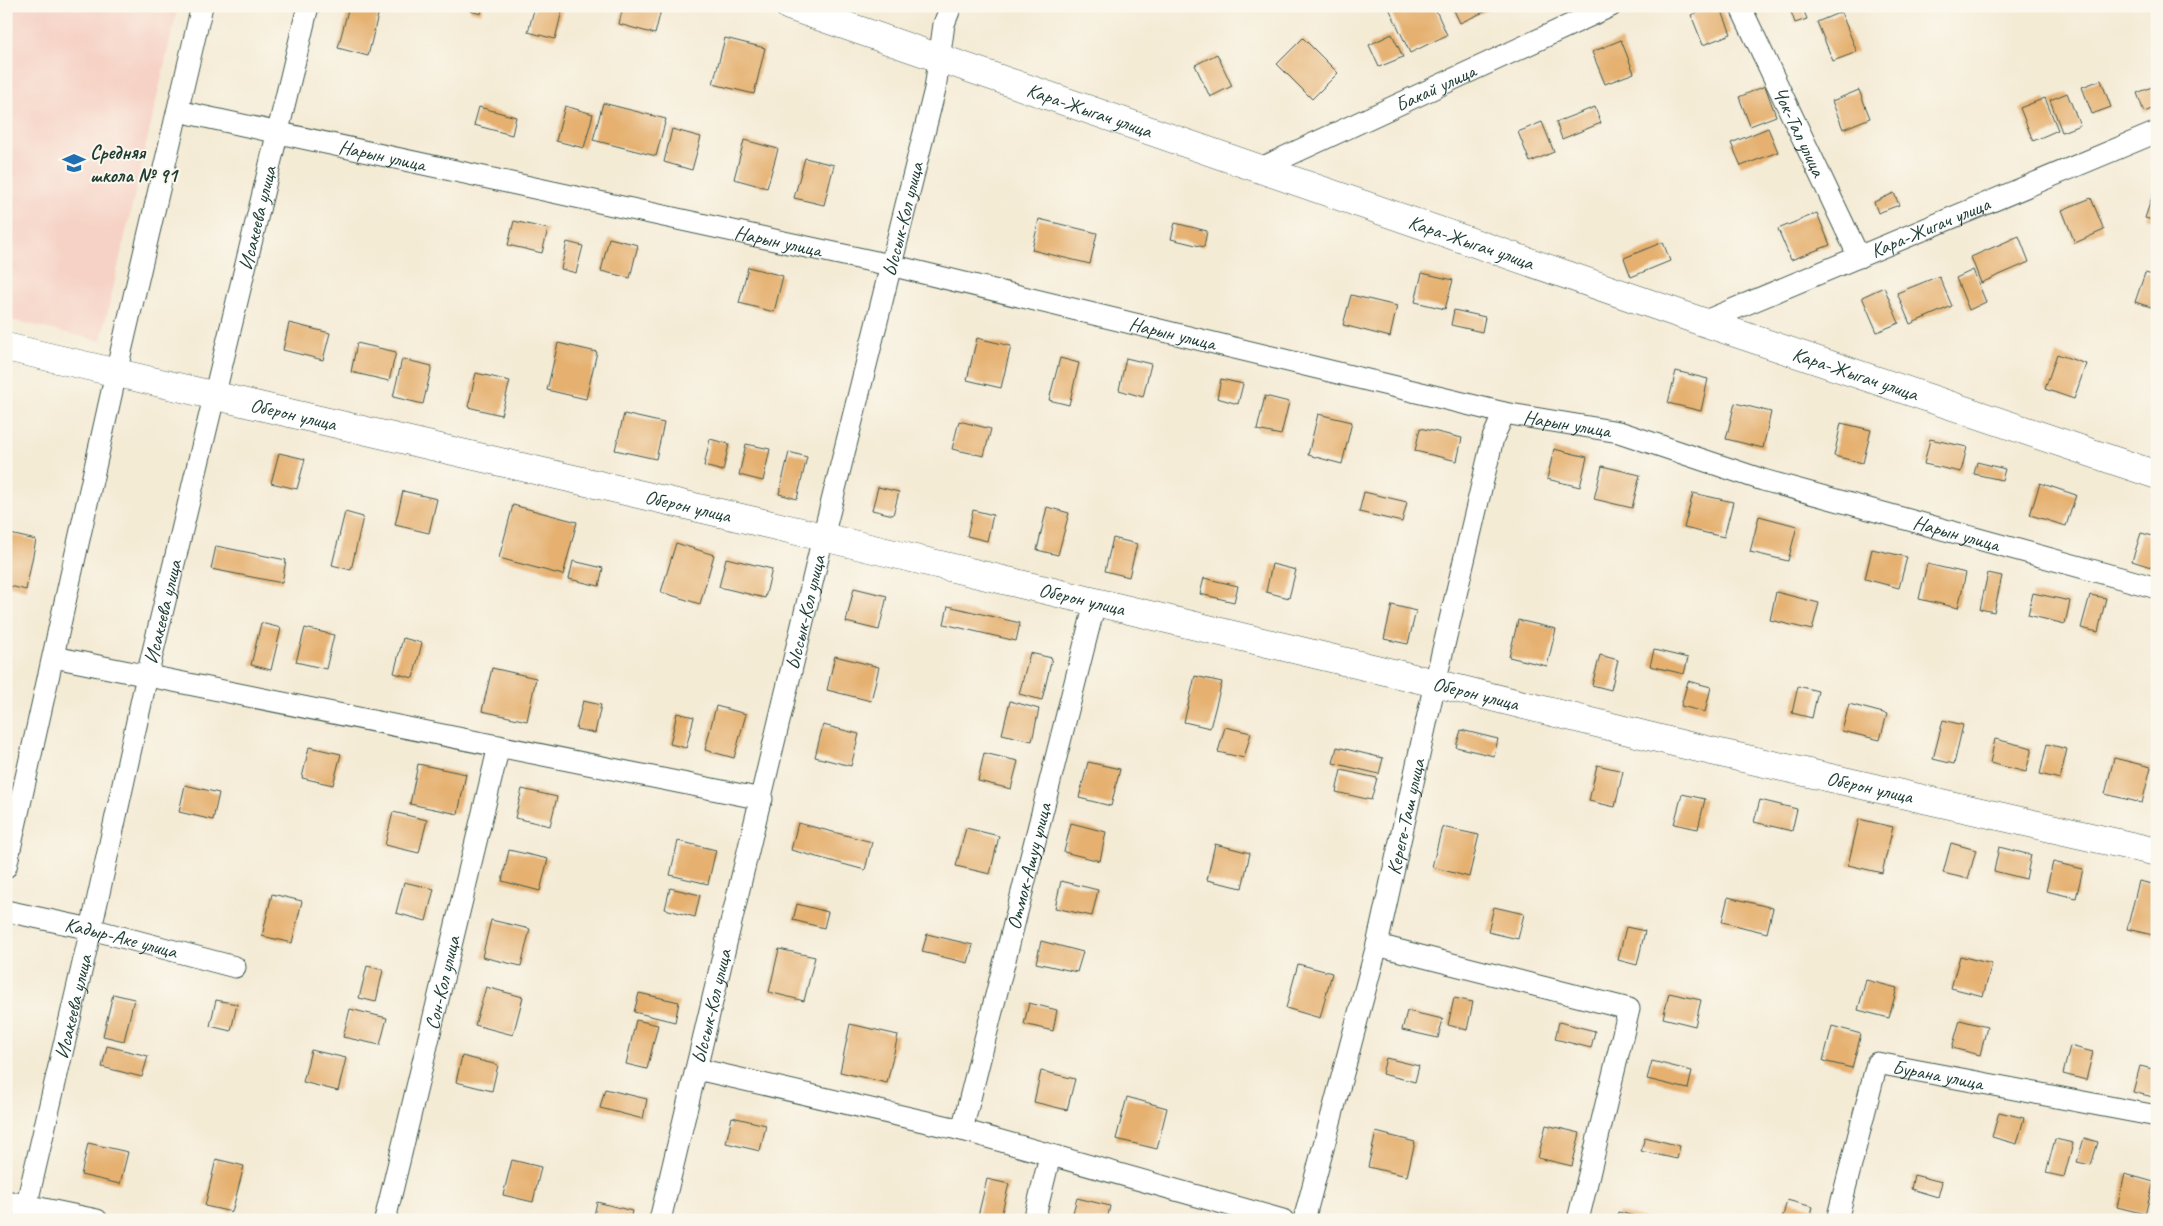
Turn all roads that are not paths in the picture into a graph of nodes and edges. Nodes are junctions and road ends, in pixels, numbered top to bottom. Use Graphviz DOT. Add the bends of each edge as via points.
graph roads {
  1 [pos="202,6"];
  2 [pos="308,6"];
  3 [pos="789,6"];
  4 [pos="951,6"];
  5 [pos="1611,6"];
  6 [pos="1740,6"];
  7 [pos="939,57"];
  8 [pos="178,111"];
  9 [pos="280,132"];
  10 [pos="2157,132"];
  11 [pos="1259,169"];
  12 [pos="1859,257"];
  13 [pos="890,265"];
  14 [pos="1703,322"];
  15 [pos="6,347"];
  16 [pos="116,373"];
  17 [pos="213,394"];
  18 [pos="1504,413"];
  19 [pos="2157,475"];
  20 [pos="823,537"];
  21 [pos="2157,588"];
  22 [pos="1095,602"];
  23 [pos="54,657"];
  24 [pos="146,676"];
  25 [pos="1435,683"];
  26 [pos="499,746"];
  27 [pos="762,798"];
  28 [pos="2157,852"];
  29 [pos="6,867"];
  30 [pos="6,911"];
  31 [pos="91,930"];
  32 [pos="1377,945"];
  33 [pos="235,967"];
  34 [pos="697,1070"];
  35 [pos="2157,1116"];
  36 [pos="962,1130"];
  37 [pos="1050,1156"];
  38 [pos="18,1208"];
  39 [pos="97,1220"];
  40 [pos="385,1220"];
  41 [pos="660,1220"];
  42 [pos="1034,1220"];
  43 [pos="1283,1220"];
  44 [pos="1304,1220"];
  45 [pos="1578,1220"];
  46 [pos="1837,1220"];
  1 -- 8 [label="street"];
  2 -- 9 [label="street, Исакеева улица"];
  3 -- 7 [label="street, Кара-Жыгач улица"];
  4 -- 7 [label="street, Ыссык-Кол улица" via="944,24"];
  5 -- 11 [label="street, Бакай улица"];
  6 -- 12 [label="street, Чок-Тал улица"];
  7 -- 11 [label="street, Кара-Жыгач улица"];
  7 -- 13 [label="street, Ыссык-Кол улица"];
  8 -- 9 [label="street, Нарын улица"];
  8 -- 16 [label="street"];
  9 -- 13 [label="street, Нарын улица"];
  9 -- 17 [label="street, Исакеева улица"];
  10 -- 12 [label="street, Кара-Жигач улица"];
  11 -- 14 [label="street, Кара-Жыгач улица"];
  12 -- 14 [label="street, Кара-Жигач улица"];
  13 -- 18 [label="street, Нарын улица"];
  13 -- 20 [label="street, Ыссык-Кол улица"];
  14 -- 19 [label="street, Кара-Жыгач улица"];
  15 -- 16 [label="street, Оберон улица"];
  16 -- 17 [label="street, Оберон улица"];
  16 -- 23 [label="street"];
  17 -- 20 [label="street, Оберон улица"];
  17 -- 24 [label="street, Исакеева улица"];
  18 -- 21 [label="street, Нарын улица" via="1619,432 1763,480"];
  18 -- 25 [label="street, Кереге-Таш улица" via="1493,438"];
  20 -- 22 [label="street, Оберон улица"];
  20 -- 27 [label="street, Ыссык-Кол улица"];
  22 -- 25 [label="street, Оберон улица"];
  22 -- 36 [label="street, Отмок-Ашуу улица"];
  23 -- 24 [label="street"];
  23 -- 29 [label="street"];
  24 -- 26 [label="street"];
  24 -- 31 [label="street, Исакеева улица"];
  25 -- 28 [label="street, Оберон улица" via="1685,746"];
  25 -- 32 [label="street, Кереге-Таш улица"];
  26 -- 27 [label="street"];
  26 -- 40 [label="street, Сон-Кол улица"];
  27 -- 34 [label="street, Ыссык-Кол улица"];
  30 -- 31 [label="street, Кадыр-Аке улица"];
  31 -- 33 [label="street, Кадыр-Аке улица"];
  31 -- 38 [label="street, Исакеева улица"];
  32 -- 44 [label="street, Кереге-Таш улица"];
  32 -- 45 [label="street" via="1629,1009"];
  34 -- 36 [label="street"];
  34 -- 41 [label="street, Ыссык-Кол улица"];
  35 -- 46 [label="street, Бурана улица" via="1877,1063"];
  36 -- 37 [label="street"];
  37 -- 42 [label="street"];
  37 -- 43 [label="street"];
  38 -- 39 [label="street"];
}
